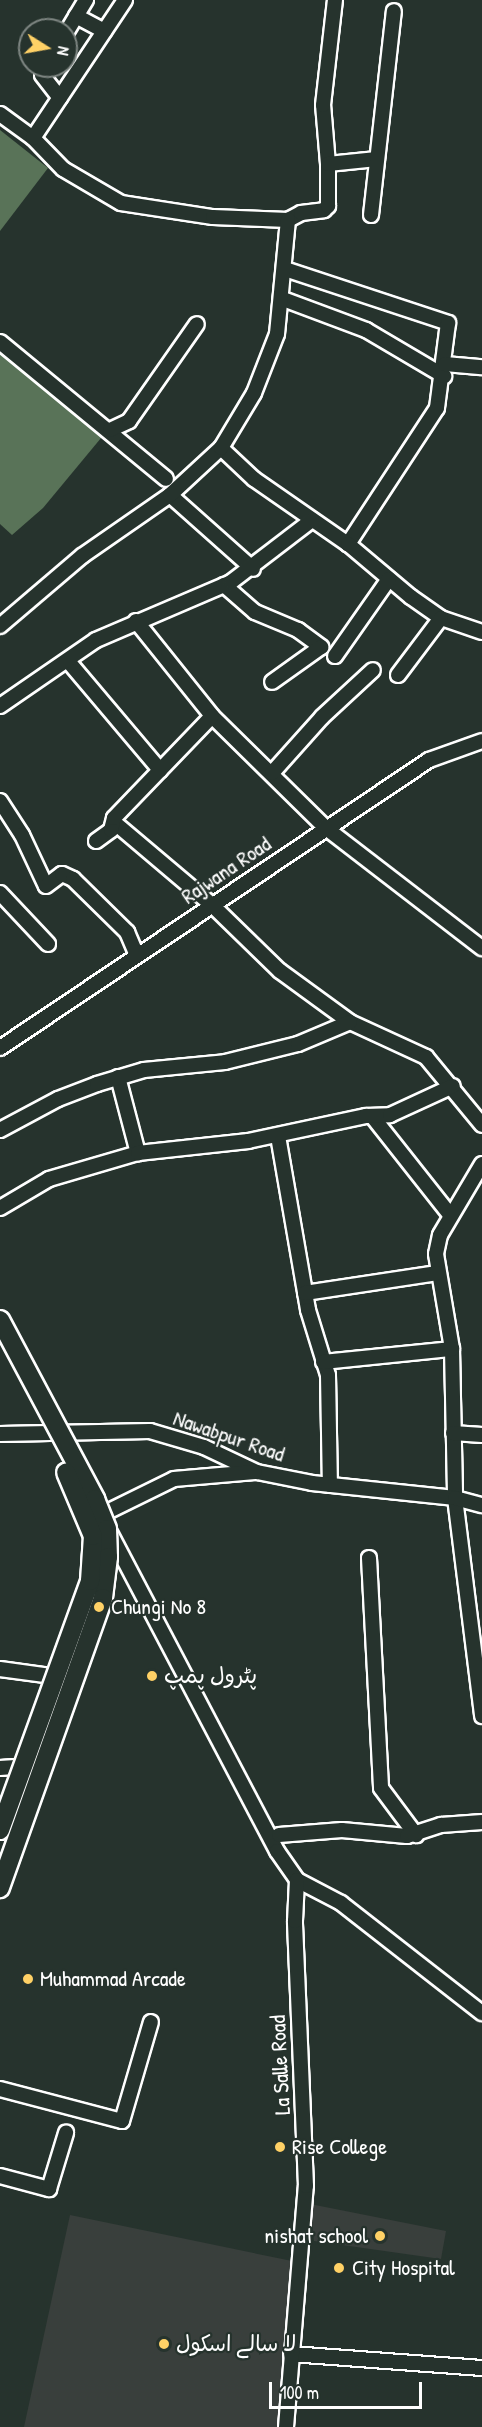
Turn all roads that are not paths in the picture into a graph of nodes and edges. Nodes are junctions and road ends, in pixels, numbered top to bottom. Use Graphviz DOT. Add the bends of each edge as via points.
graph roads {
  1 [pos="86,0"];
  2 [pos="125,0"];
  3 [pos="334,0"];
  4 [pos="394,11"];
  5 [pos="76,16"];
  6 [pos="104,31"];
  7 [pos="44,78"];
  8 [pos="60,98"];
  9 [pos="0,114"];
  10 [pos="33,138"];
  11 [pos="377,159"];
  12 [pos="327,164"];
  13 [pos="371,215"];
  14 [pos="288,220"];
  15 [pos="285,269"];
  16 [pos="283,299"];
  17 [pos="197,324"];
  18 [pos="0,342"];
  19 [pos="482,367"];
  20 [pos="445,370"];
  21 [pos="110,430"];
  22 [pos="221,448"];
  23 [pos="166,478"];
  24 [pos="170,495"];
  25 [pos="312,520"];
  26 [pos="348,544"];
  27 [pos="253,569"];
  28 [pos="389,579"];
  29 [pos="224,585"];
  30 [pos="441,618"];
  31 [pos="136,621"];
  32 [pos="0,626"];
  33 [pos="482,632"];
  34 [pos="335,656"];
  35 [pos="68,661"];
  36 [pos="373,670"];
  37 [pos="398,675"];
  38 [pos="272,682"];
  39 [pos="0,706"];
  40 [pos="212,716"];
  41 [pos="482,741"];
  42 [pos="160,770"];
  43 [pos="272,773"];
  44 [pos="0,801"];
  45 [pos="115,823"];
  46 [pos="326,828"];
  47 [pos="96,841"];
  48 [pos="0,893"];
  49 [pos="211,904"];
  50 [pos="48,944"];
  51 [pos="482,948"];
  52 [pos="137,955"];
  53 [pos="350,1022"];
  54 [pos="0,1048"];
  55 [pos="118,1077"];
  56 [pos="453,1086"];
  57 [pos="372,1116"];
  58 [pos="482,1125"];
  59 [pos="0,1130"];
  60 [pos="278,1136"];
  61 [pos="138,1153"];
  62 [pos="482,1164"];
  63 [pos="0,1208"];
  64 [pos="451,1216"];
  65 [pos="436,1273"];
  66 [pos="305,1293"];
  67 [pos="0,1320"];
  68 [pos="0,1346"];
  69 [pos="453,1349"];
  70 [pos="323,1362"];
  71 [pos="453,1433"];
  72 [pos="0,1434"];
  73 [pos="482,1435"];
  74 [pos="257,1472"];
  75 [pos="330,1485"];
  76 [pos="455,1498"];
  77 [pos="480,1503"];
  78 [pos="105,1513"];
  79 [pos="369,1558"];
  80 [pos="0,1670"];
  81 [pos="51,1676"];
  82 [pos="482,1716"];
  83 [pos="16,1767"];
  84 [pos="0,1768"];
  85 [pos="482,1822"];
  86 [pos="0,1830"];
  87 [pos="279,1835"];
  88 [pos="416,1835"];
  89 [pos="297,1880"];
  90 [pos="0,1888"];
  91 [pos="482,2013"];
  92 [pos="151,2022"];
  93 [pos="0,2089"];
  94 [pos="66,2133"];
  95 [pos="0,2176"];
  96 [pos="291,2354"];
  97 [pos="482,2368"];
  98 [pos="286,2427"];
  1 -- 5 [label="street"];
  2 -- 6 [label="street"];
  3 -- 12 [label="street" via="322,105"];
  4 -- 11 [label="street"];
  5 -- 6 [label="street"];
  6 -- 8 [label="street"];
  7 -- 8 [label="street"];
  8 -- 10 [label="street"];
  9 -- 10 [label="street"];
  10 -- 14 [label="street" via="63,169 121,203 213,217"];
  11 -- 12 [label="street"];
  11 -- 13 [label="street"];
  12 -- 14 [label="street" via="327,208"];
  14 -- 15 [label="street"];
  15 -- 16 [label="street"];
  15 -- 20 [label="street" via="447,322"];
  16 -- 20 [label="street" via="366,330"];
  16 -- 22 [label="street" via="265,371"];
  17 -- 21 [label="street" via="129,421"];
  18 -- 21 [label="street"];
  19 -- 20 [label="street"];
  20 -- 26 [label="street" via="430,423"];
  21 -- 23 [label="street"];
  22 -- 24 [label="street"];
  22 -- 25 [label="street" via="254,479"];
  24 -- 27 [label="street"];
  24 -- 32 [label="street" via="82,556"];
  25 -- 26 [label="street"];
  25 -- 27 [label="street"];
  26 -- 28 [label="street"];
  27 -- 29 [label="street"];
  28 -- 30 [label="street"];
  28 -- 34 [label="street"];
  29 -- 31 [label="street"];
  29 -- 38 [label="street" via="255,612 298,630 321,647"];
  30 -- 33 [label="street"];
  30 -- 37 [label="street"];
  31 -- 35 [label="street" via="96,640"];
  31 -- 40 [label="street"];
  35 -- 39 [label="street"];
  35 -- 42 [label="street"];
  36 -- 43 [label="street" via="322,717"];
  40 -- 42 [label="street"];
  40 -- 43 [label="street"];
  41 -- 46 [label="street, Rajwana Road" via="429,760"];
  42 -- 45 [label="street" via="114,818"];
  43 -- 46 [label="street"];
  44 -- 52 [label="street" via="46,885 62,874 73,879 127,932"];
  45 -- 47 [label="street"];
  45 -- 49 [label="street"];
  46 -- 49 [label="street, Rajwana Road"];
  46 -- 51 [label="street"];
  48 -- 50 [label="street"];
  49 -- 52 [label="street, Rajwana Road"];
  49 -- 53 [label="street" via="280,971"];
  52 -- 54 [label="street, Rajwana Road"];
  53 -- 55 [label="street" via="298,1044 225,1062 144,1070"];
  53 -- 56 [label="street" via="426,1057"];
  55 -- 59 [label="street" via="58,1099"];
  55 -- 61 [label="street"];
  56 -- 57 [label="street" via="403,1112"];
  56 -- 58 [label="street"];
  57 -- 60 [label="street"];
  57 -- 64 [label="street"];
  60 -- 61 [label="street"];
  60 -- 66 [label="street"];
  61 -- 63 [label="street" via="49,1179"];
  62 -- 64 [label="street"];
  64 -- 65 [label="street" via="440,1235"];
  65 -- 66 [label="street"];
  65 -- 69 [label="street"];
  66 -- 70 [label="street"];
  67 -- 78 [label="main road, bridge"];
  68 -- 86 [label="main road, bridge" via="83,1507 93,1536 94,1556 90,1581"];
  69 -- 70 [label="street"];
  69 -- 71 [label="street"];
  70 -- 75 [label="street" via="330,1399"];
  71 -- 73 [label="street"];
  71 -- 76 [label="street"];
  72 -- 74 [label="street, Nawabpur Road" via="150,1431 204,1447"];
  74 -- 75 [label="street, Nawabpur Road"];
  74 -- 78 [label="street" via="174,1479"];
  75 -- 76 [label="street, Nawabpur Road"];
  76 -- 77 [label="street, Nawabpur Road"];
  76 -- 82 [label="street"];
  78 -- 89 [label="street, bridge" via="277,1851"];
  78 -- 90 [label="main road, bridge" via="108,1557 103,1598"];
  79 -- 88 [label="street" via="381,1788"];
  80 -- 81 [label="street"];
  83 -- 84 [label="street"];
  85 -- 88 [label="street" via="441,1825"];
  87 -- 88 [label="street" via="342,1830"];
  89 -- 91 [label="street" via="341,1903"];
  89 -- 96 [label="street, La Salle Road" via="295,1934 306,2186"];
  92 -- 93 [label="street" via="122,2121"];
  94 -- 95 [label="street" via="49,2188"];
  96 -- 97 [label="street"];
  96 -- 98 [label="street, La Salle Road"];
}
